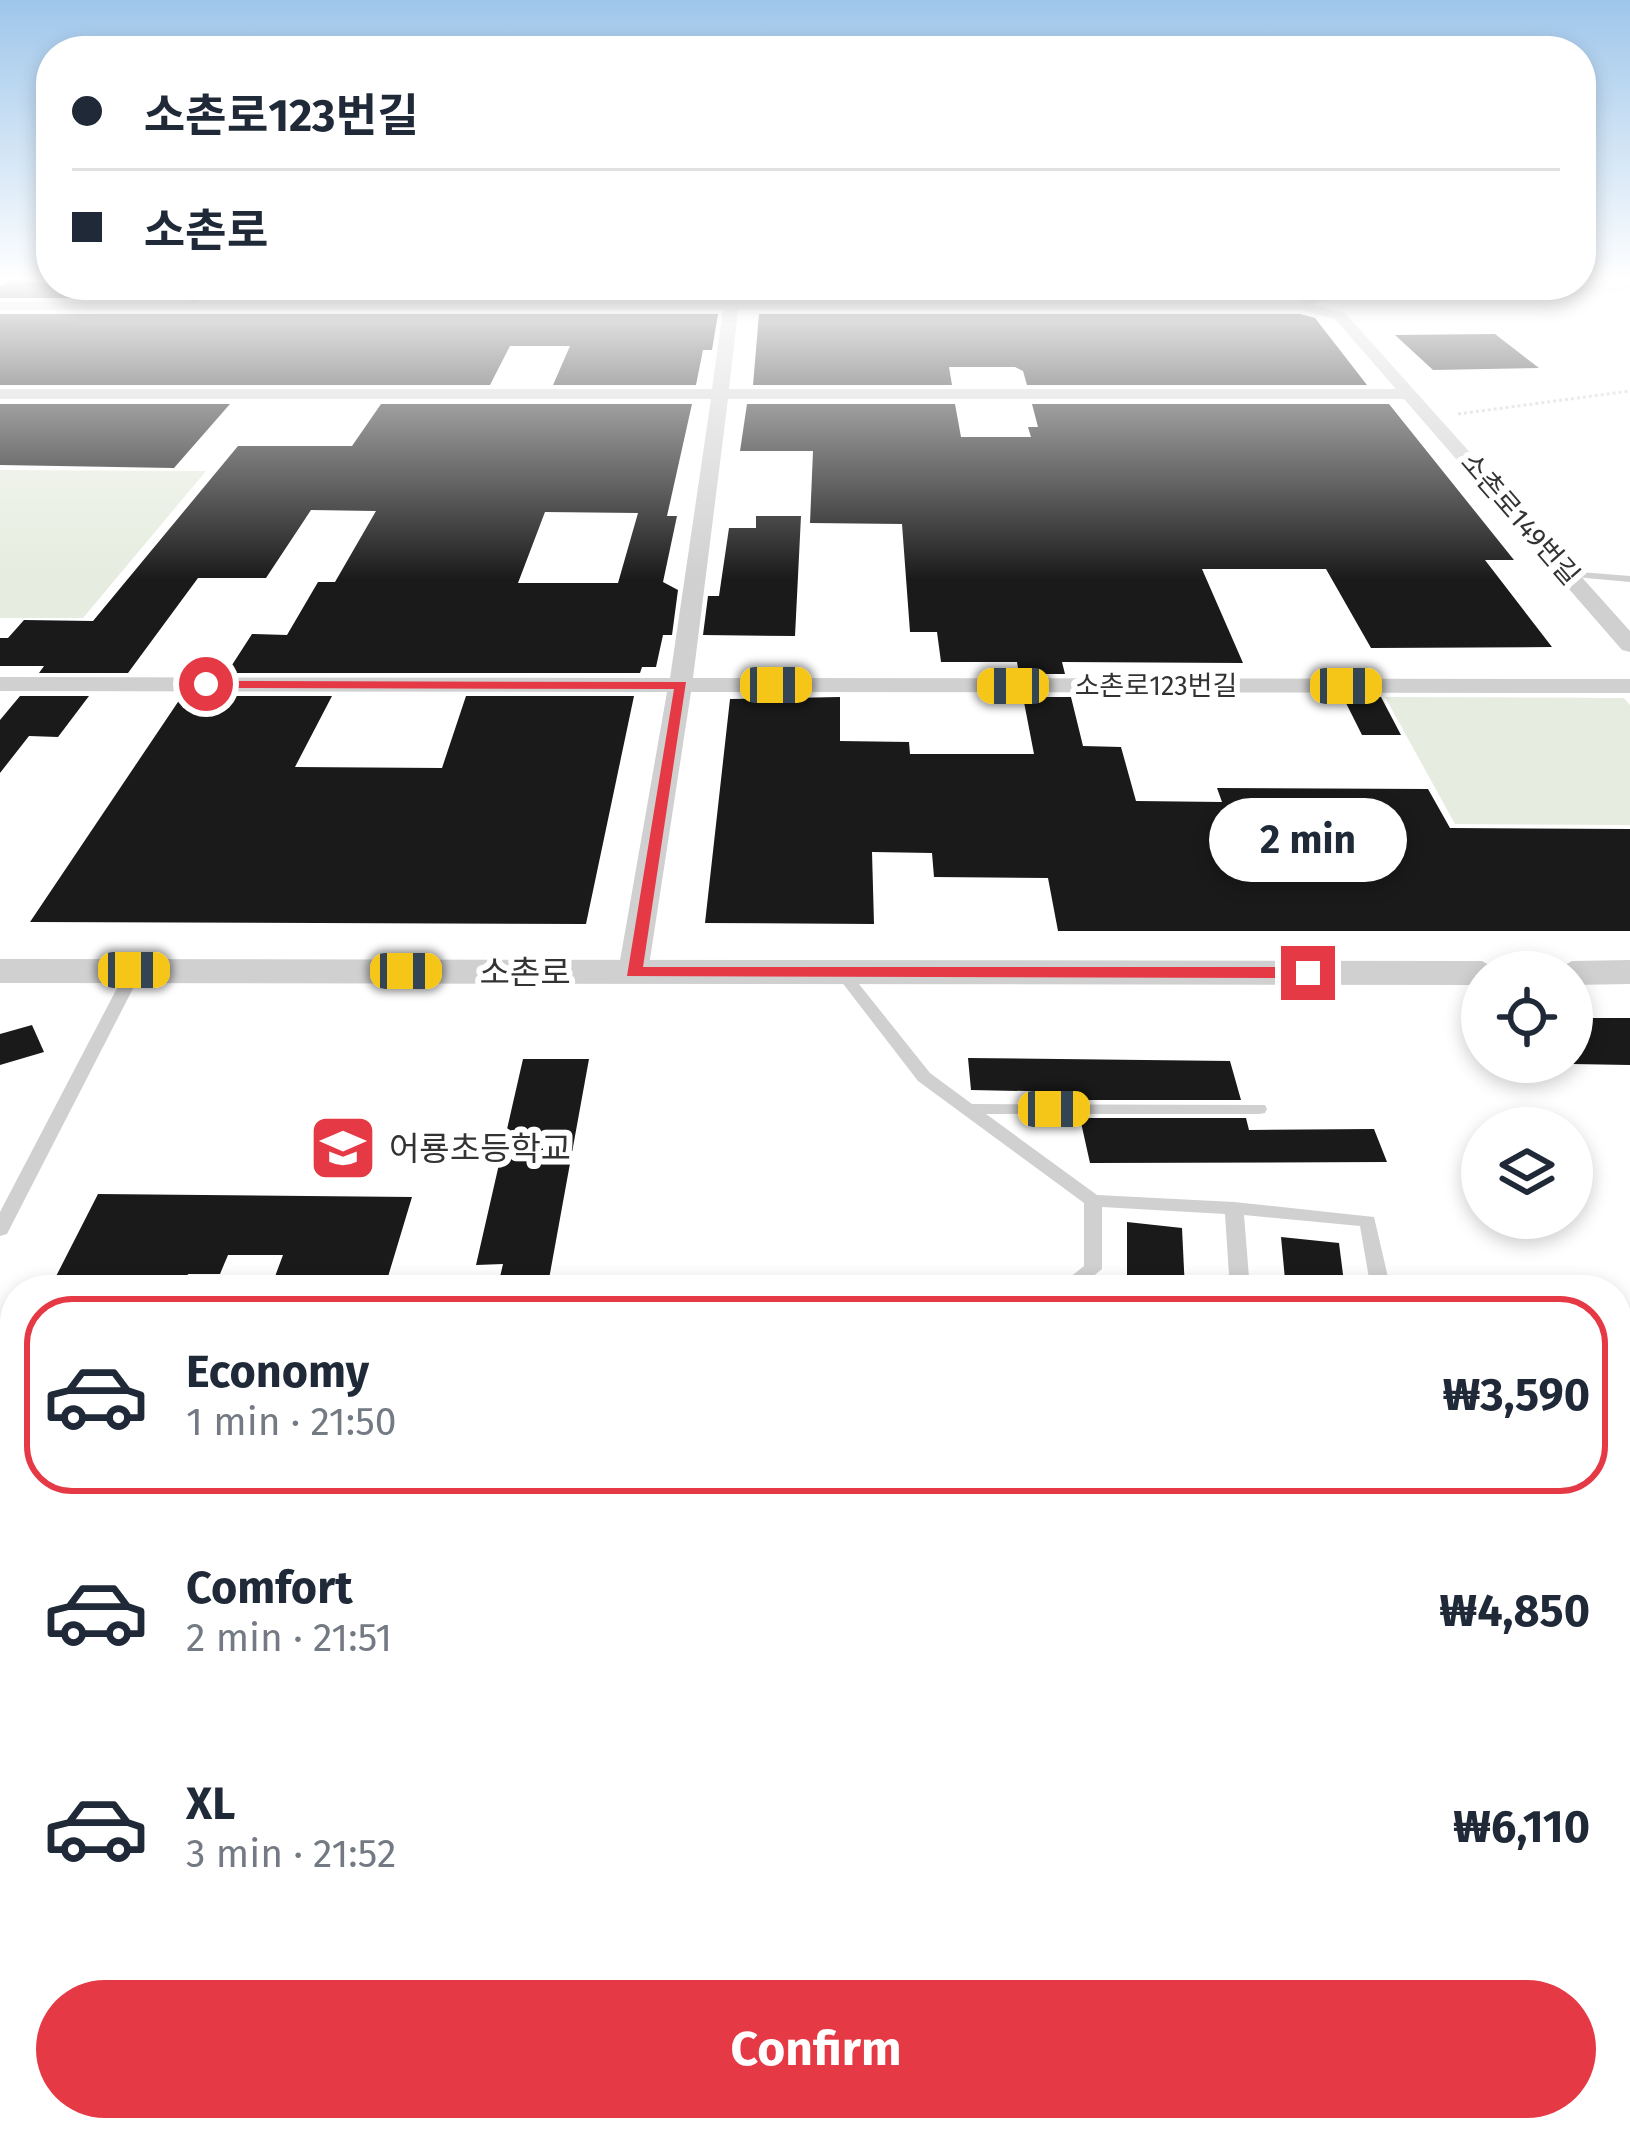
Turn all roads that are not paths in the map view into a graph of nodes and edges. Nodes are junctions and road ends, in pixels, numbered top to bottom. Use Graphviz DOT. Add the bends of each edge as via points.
graph roads {
  1 [pos="720,380"];
  2 [pos="1397,380"];
  3 [pos="0,394"];
  4 [pos="1410,394"];
  5 [pos="717,396"];
  6 [pos="1568,574"];
  7 [pos="1630,578"];
  8 [pos="1622,626"];
  9 [pos="1630,645"];
  10 [pos="0,684"];
  11 [pos="681,685"];
  12 [pos="1630,686"];
  13 [pos="134,970"];
  14 [pos="0,971"];
  15 [pos="633,972"];
  16 [pos="842,972"];
  17 [pos="1461,973"];
  18 [pos="1593,973"];
  19 [pos="1630,973"];
  20 [pos="971,1109"];
  21 [pos="1259,1109"];
  22 [pos="1093,1201"];
  23 [pos="1234,1208"];
  24 [pos="0,1230"];
  25 [pos="1086,1275"];
  26 [pos="1239,1275"];
  27 [pos="1378,1275"];
  1 -- 5 [label="street"];
  2 -- 4 [label="street, 소촌로149번길"];
  3 -- 5 [label="street"];
  4 -- 5 [label="street"];
  4 -- 6 [label="street, 소촌로149번길"];
  5 -- 11 [label="street"];
  6 -- 7 [label="lane"];
  6 -- 8 [label="street, 소촌로149번길"];
  8 -- 9 [label="street, 소촌로149번길"];
  10 -- 11 [label="street, 소촌로123번길"];
  11 -- 12 [label="street, 소촌로123번길"];
  11 -- 15 [label="street"];
  13 -- 14 [label="street, 소촌로"];
  13 -- 15 [label="street, 소촌로"];
  13 -- 24 [label="lane"];
  15 -- 16 [label="street, 소촌로"];
  16 -- 17 [label="street, 소촌로"];
  16 -- 20 [label="lane" via="924,1076"];
  18 -- 19 [label="street"];
  20 -- 21 [label="lane"];
  20 -- 22 [label="lane"];
  22 -- 23 [label="lane"];
  22 -- 25 [label="lane" via="1094,1270"];
  23 -- 26 [label="lane"];
  23 -- 27 [label="lane" via="1368,1220"];
}
